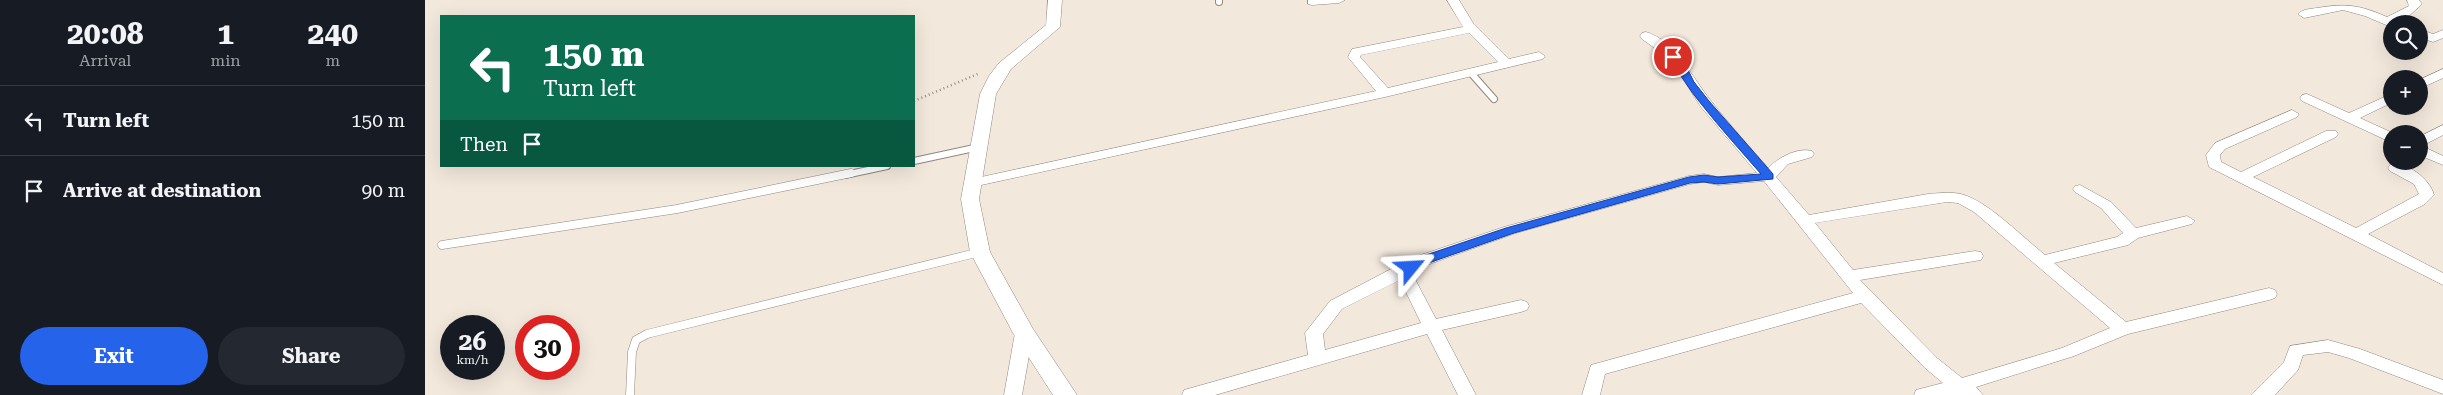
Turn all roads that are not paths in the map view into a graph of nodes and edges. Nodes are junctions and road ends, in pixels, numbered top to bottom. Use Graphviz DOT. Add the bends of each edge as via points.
graph roads {
  1 [pos="1055,0"];
  2 [pos="1339,0"];
  3 [pos="1453,0"];
  4 [pos="2413,0"];
  5 [pos="1312,2"];
  6 [pos="2344,4"];
  7 [pos="2304,14"];
  8 [pos="2402,15"];
  9 [pos="2383,19"];
  10 [pos="1472,29"];
  11 [pos="1645,36"];
  12 [pos="1539,56"];
  13 [pos="1506,63"];
  14 [pos="1471,73"];
  15 [pos="2443,73"];
  16 [pos="2428,80"];
  17 [pos="1385,93"];
  18 [pos="2307,98"];
  19 [pos="1494,99"];
  20 [pos="2383,102"];
  21 [pos="2292,114"];
  22 [pos="2349,118"];
  23 [pos="2443,129"];
  24 [pos="2383,133"];
  25 [pos="2331,134"];
  26 [pos="2428,137"];
  27 [pos="979,147"];
  28 [pos="1807,154"];
  29 [pos="2428,154"];
  30 [pos="915,161"];
  31 [pos="2443,161"];
  32 [pos="882,167"];
  33 [pos="2399,170"];
  34 [pos="1769,176"];
  35 [pos="2242,177"];
  36 [pos="973,183"];
  37 [pos="2080,188"];
  38 [pos="1805,220"];
  39 [pos="2187,221"];
  40 [pos="2133,234"];
  41 [pos="2356,234"];
  42 [pos="442,245"];
  43 [pos="980,252"];
  44 [pos="1975,256"];
  45 [pos="2042,260"];
  46 [pos="1411,268"];
  47 [pos="1849,276"];
  48 [pos="2443,280"];
  49 [pos="2269,294"];
  50 [pos="1864,296"];
  51 [pos="1521,306"];
  52 [pos="1432,326"];
  53 [pos="2123,329"];
  54 [pos="1025,332"];
  55 [pos="1318,359"];
  56 [pos="2443,387"];
  57 [pos="1966,390"];
  58 [pos="630,395"];
  59 [pos="1013,395"];
  60 [pos="1065,395"];
  61 [pos="1191,395"];
  62 [pos="1467,395"];
  63 [pos="1591,395"];
  64 [pos="1923,395"];
  65 [pos="2260,395"];
  1 -- 27 [label="street" via="1053,27 1005,66 988,94"];
  2 -- 5 [label="street"];
  3 -- 10 [label="street"];
  4 -- 8 [label="street" via="2416,4"];
  6 -- 7 [label="street"];
  6 -- 9 [label="street"];
  10 -- 13 [label="street"];
  10 -- 17 [label="street" via="1355,52 1354,57"];
  11 -- 34 [label="street" via="1681,66 1706,104"];
  12 -- 13 [label="street"];
  13 -- 14 [label="street"];
  14 -- 17 [label="street"];
  14 -- 19 [label="lane"];
  15 -- 16 [label="street"];
  17 -- 36 [label="street"];
  18 -- 22 [label="street"];
  20 -- 22 [label="street"];
  21 -- 35 [label="street" via="2220,146 2213,155 2214,164"];
  22 -- 24 [label="street"];
  23 -- 26 [label="street"];
  25 -- 35 [label="street"];
  27 -- 30 [label="lane"];
  27 -- 36 [label="street"];
  28 -- 34 [label="street" via="1783,161"];
  29 -- 31 [label="street"];
  32 -- 42 [label="lane" via="677,209"];
  33 -- 41 [label="street" via="2418,179 2426,188 2427,195"];
  34 -- 38 [label="street"];
  34 -- 46 [label="street" via="1689,180 1510,230 1418,262"];
  35 -- 41 [label="street"];
  36 -- 43 [label="street" via="970,199"];
  37 -- 40 [label="street" via="2106,205"];
  38 -- 45 [label="street" via="1928,199 1962,199"];
  38 -- 47 [label="street"];
  39 -- 40 [label="street"];
  40 -- 45 [label="street" via="2122,241"];
  41 -- 48 [label="street"];
  43 -- 54 [label="street"];
  43 -- 58 [label="lane" via="647,334 636,340 632,352"];
  44 -- 47 [label="street"];
  45 -- 53 [label="street"];
  46 -- 52 [label="street" via="1408,281"];
  46 -- 55 [label="street" via="1336,306 1314,333"];
  47 -- 50 [label="street"];
  49 -- 53 [label="street"];
  50 -- 57 [label="street" via="1931,363"];
  50 -- 63 [label="street" via="1597,370"];
  51 -- 52 [label="street"];
  52 -- 55 [label="street"];
  52 -- 62 [label="street"];
  53 -- 57 [label="street"];
  54 -- 59 [label="street"];
  54 -- 60 [label="street"];
  55 -- 61 [label="street"];
  56 -- 65 [label="street" via="2329,346 2296,350 2292,365 2266,393"];
  57 -- 64 [label="street"];
}
